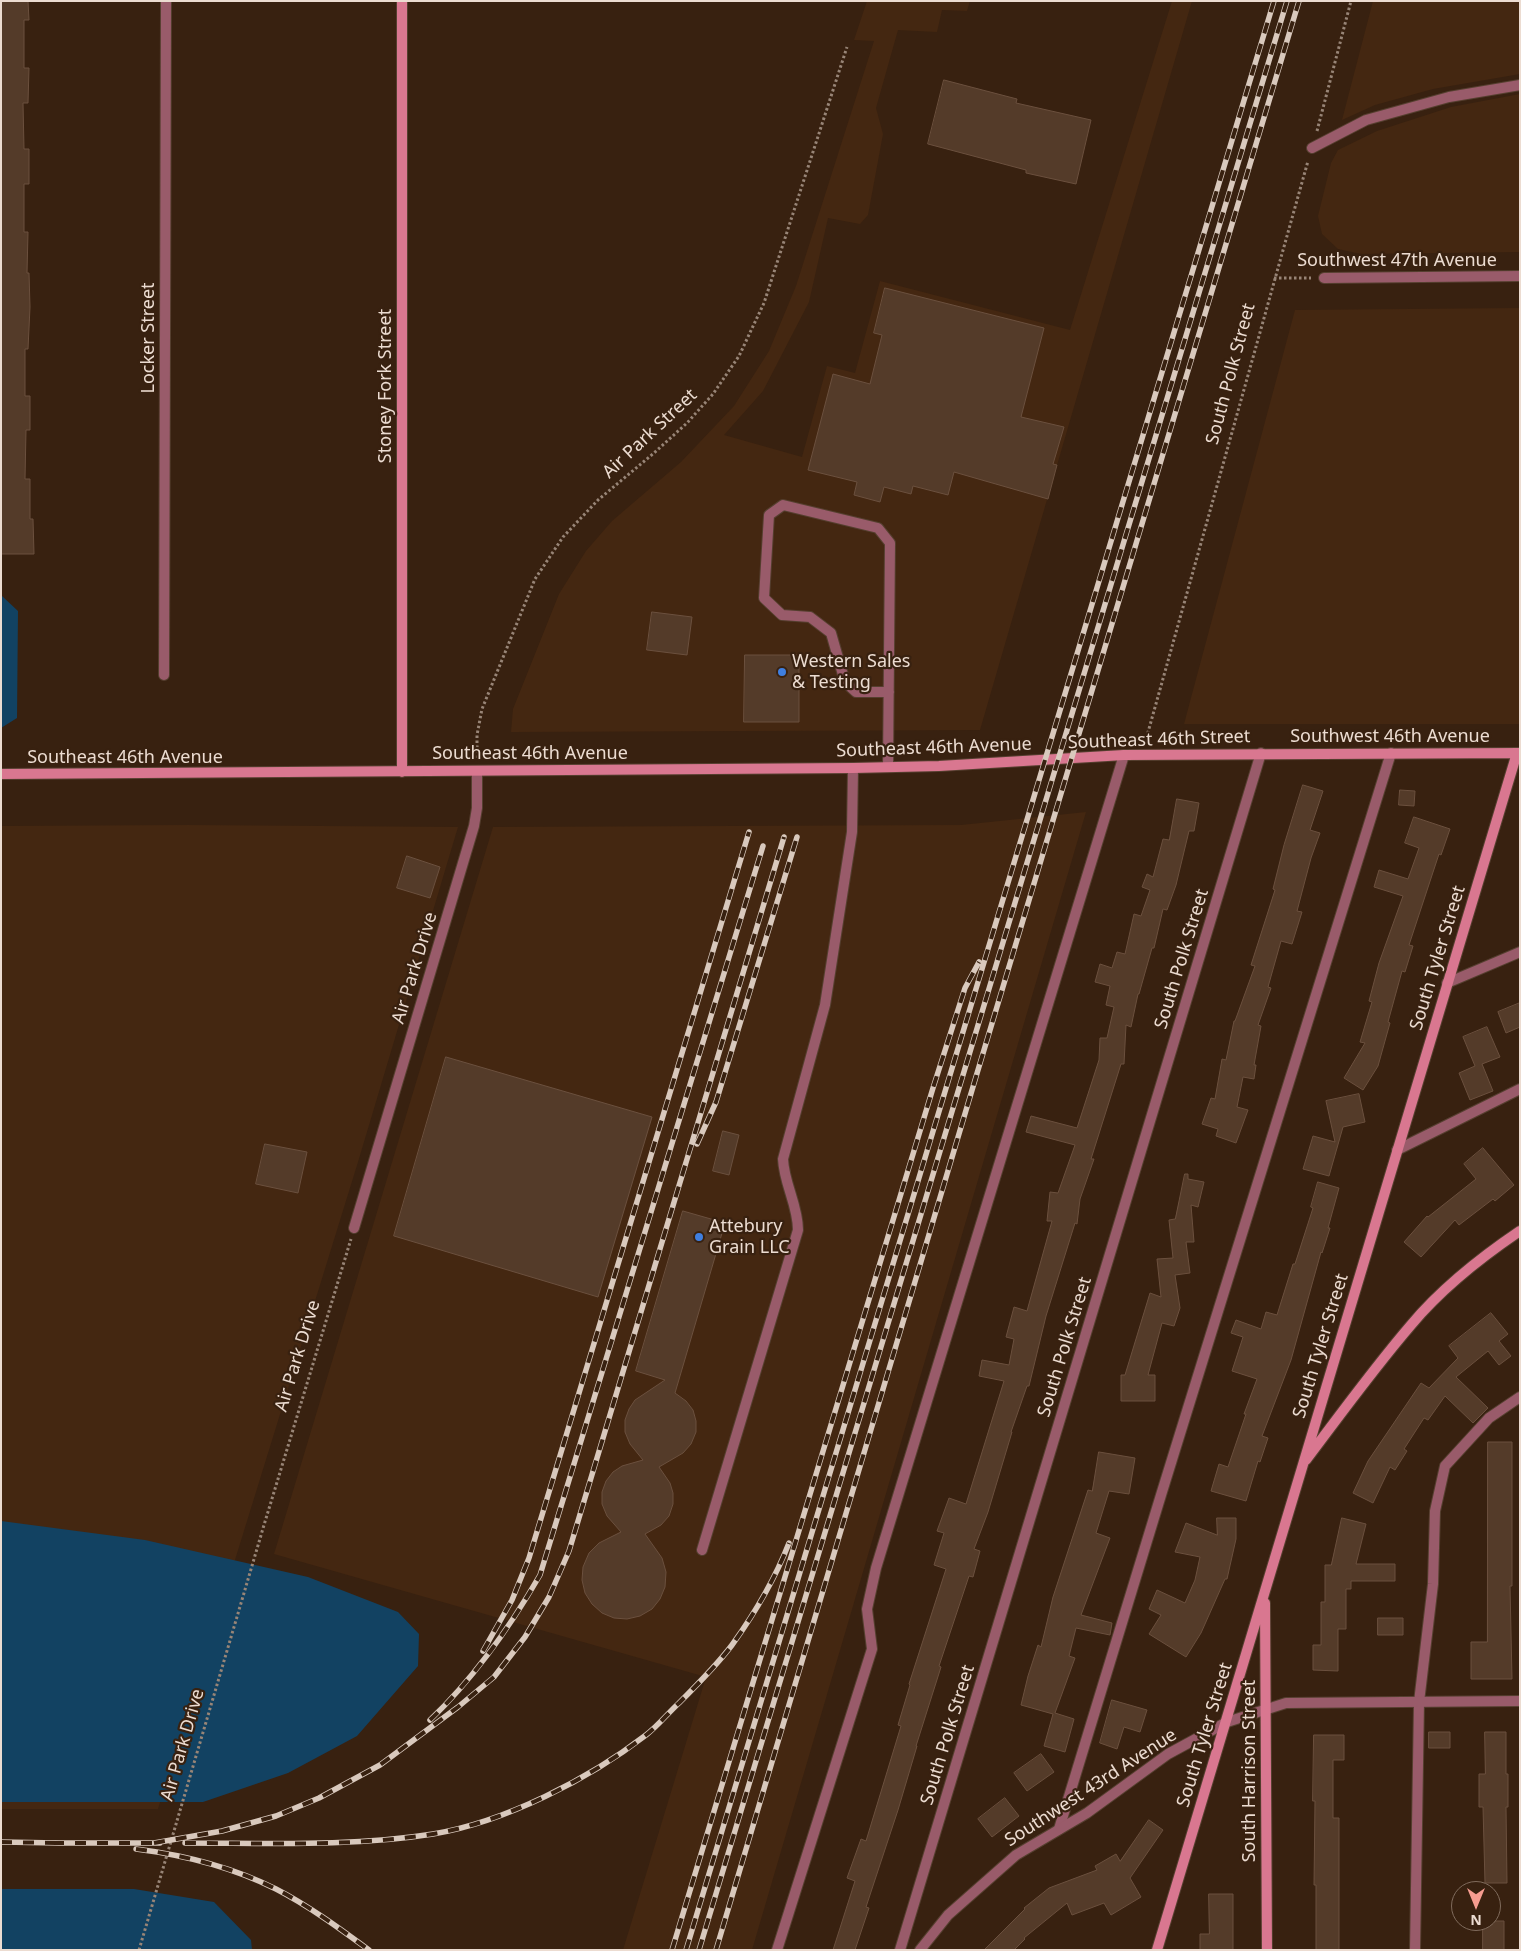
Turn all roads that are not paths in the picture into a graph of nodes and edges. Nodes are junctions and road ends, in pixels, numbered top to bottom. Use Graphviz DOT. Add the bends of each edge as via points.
graph roads {
  1 [pos="166,1"];
  2 [pos="402,1"];
  3 [pos="1520,85"];
  4 [pos="1312,148"];
  5 [pos="1520,276"];
  6 [pos="1324,278"];
  7 [pos="164,675"];
  8 [pos="889,692"];
  9 [pos="1261,753"];
  10 [pos="1391,753"];
  11 [pos="1519,753"];
  12 [pos="1124,756"];
  13 [pos="1058,759"];
  14 [pos="888,767"];
  15 [pos="853,768"];
  16 [pos="477,771"];
  17 [pos="402,772"];
  18 [pos="1,774"];
  19 [pos="1520,952"];
  20 [pos="1447,983"];
  21 [pos="1520,1089"];
  22 [pos="1397,1150"];
  23 [pos="354,1228"];
  24 [pos="1520,1232"];
  25 [pos="1520,1397"];
  26 [pos="1302,1465"];
  27 [pos="702,1550"];
  28 [pos="1264,1593"];
  29 [pos="1520,1701"];
  30 [pos="1419,1702"];
  31 [pos="1266,1709"];
  32 [pos="1227,1722"];
  33 [pos="1059,1829"];
  34 [pos="778,1950"];
  35 [pos="900,1950"];
  36 [pos="920,1950"];
  37 [pos="1157,1950"];
  38 [pos="1267,1950"];
  39 [pos="1416,1950"];
  1 -- 7 [label="street, Locker Street"];
  2 -- 17 [label="main road, Stoney Fork Street"];
  3 -- 4 [label="street" via="1449,97 1366,120"];
  5 -- 6 [label="street, Southwest 47th Avenue"];
  8 -- 8 [label="street" via="890,543 878,528 783,505 769,515 764,598 782,615 810,617 831,633 844,682 856,692"];
  8 -- 14 [label="street"];
  9 -- 10 [label="main road, Southwest 46th Avenue"];
  9 -- 12 [label="main road, Southeast 46th Street"];
  9 -- 35 [label="street, South Polk Street"];
  10 -- 11 [label="main road, Southwest 46th Avenue"];
  10 -- 33 [label="street"];
  11 -- 20 [label="main road, South Tyler Street"];
  12 -- 13 [label="main road, Southeast 46th Street"];
  12 -- 34 [label="street" via="876,1568 866,1609 872,1649"];
  13 -- 14 [label="main road, Southeast 46th Avenue"];
  14 -- 15 [label="main road, Southeast 46th Avenue"];
  15 -- 16 [label="main road, Southeast 46th Avenue"];
  15 -- 27 [label="street" via="852,832 825,1005 783,1159 784,1173 798,1215 798,1230"];
  16 -- 17 [label="main road, Southeast 46th Avenue"];
  16 -- 23 [label="street, Air Park Drive" via="474,826"];
  17 -- 18 [label="main road, Southeast 46th Avenue"];
  19 -- 20 [label="street"];
  20 -- 22 [label="main road, South Tyler Street"];
  21 -- 22 [label="street"];
  22 -- 26 [label="main road, South Tyler Street"];
  24 -- 26 [label="main road" via="1487,1253 1448,1286 1411,1325"];
  25 -- 30 [label="street" via="1489,1418 1446,1466 1435,1511 1432,1584"];
  26 -- 28 [label="main road, South Tyler Street"];
  28 -- 31 [label="main road, South Harrison Street"];
  28 -- 32 [label="main road, South Tyler Street"];
  29 -- 30 [label="street, Southwest 43rd Avenue"];
  30 -- 31 [label="street, Southwest 43rd Avenue" via="1286,1703"];
  30 -- 39 [label="street"];
  31 -- 32 [label="street, Southwest 43rd Avenue"];
  31 -- 38 [label="main road, South Harrison Street"];
  32 -- 33 [label="street, Southwest 43rd Avenue" via="1168,1754 1087,1813"];
  32 -- 37 [label="main road, South Tyler Street"];
  33 -- 36 [label="street, Southwest 43rd Avenue" via="1009,1861 948,1915"];
}
